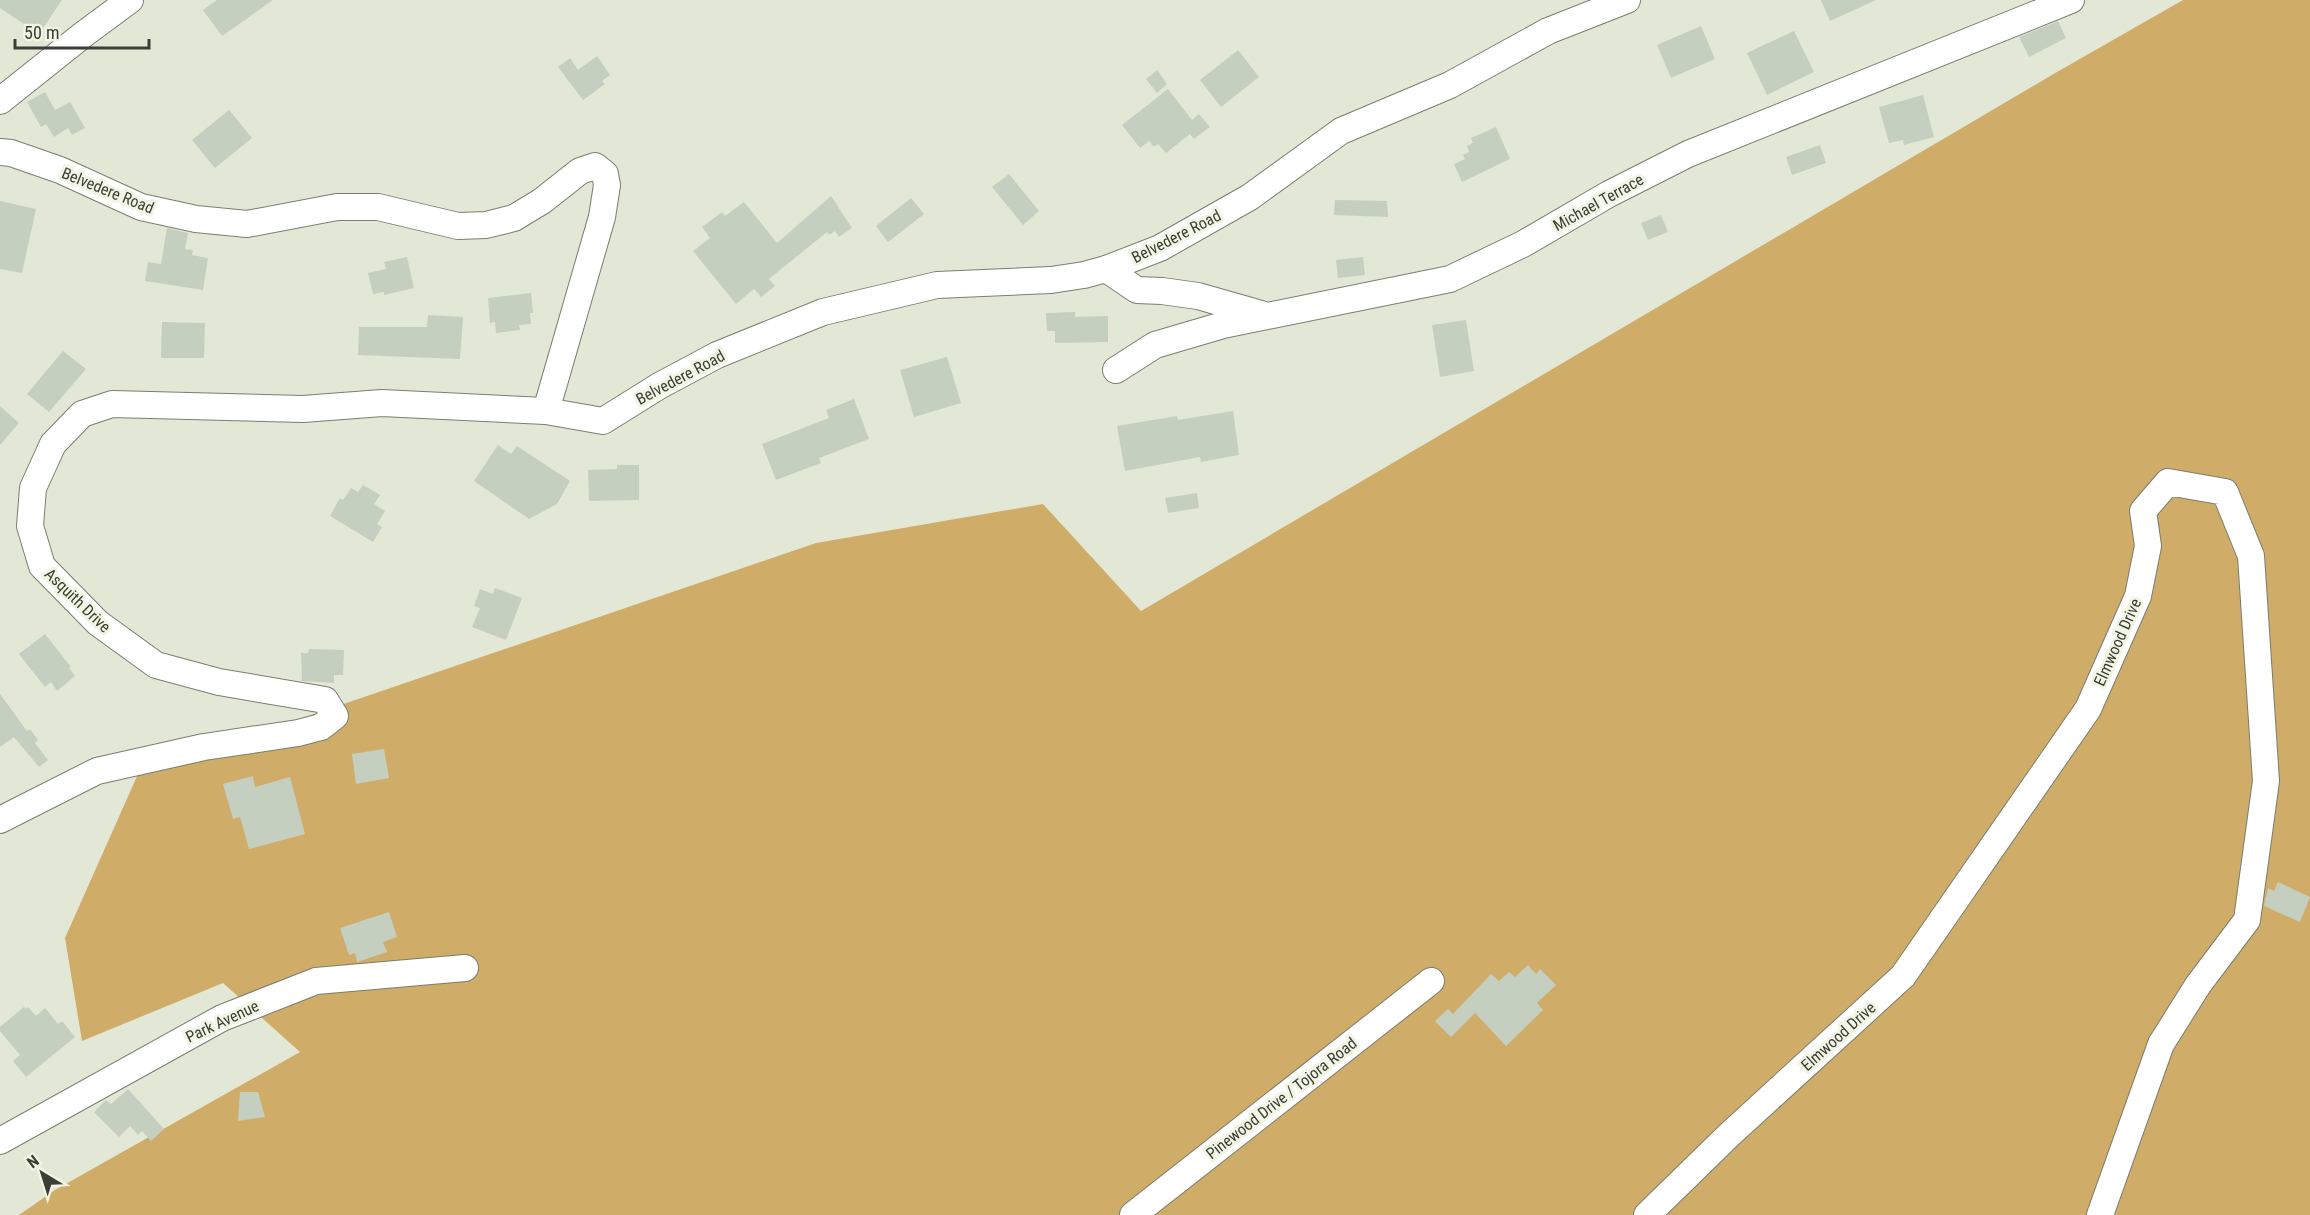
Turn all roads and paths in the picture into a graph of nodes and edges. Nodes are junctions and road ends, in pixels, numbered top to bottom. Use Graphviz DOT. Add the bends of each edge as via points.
graph roads {
  1 [pos="130,0"];
  2 [pos="1627,0"];
  3 [pos="2071,0"];
  4 [pos="0,101"];
  5 [pos="0,153"];
  6 [pos="1106,269"];
  7 [pos="1276,316"];
  8 [pos="1116,370"];
  9 [pos="546,411"];
  10 [pos="0,820"];
  11 [pos="465,968"];
  12 [pos="1431,981"];
  13 [pos="0,1141"];
  14 [pos="1133,1215"];
  15 [pos="1647,1215"];
  16 [pos="2100,1215"];
  1 -- 4 [label="street"];
  2 -- 6 [label="street, Belvedere Road" via="1548,32 1450,86 1341,131 1250,197 1160,248"];
  3 -- 7 [label="street, Michael Terrace" via="1688,154 1450,279"];
  5 -- 9 [label="street, Belvedere Road" via="60,170 141,207 196,219 247,224 337,207 378,207 458,226 486,225 514,218 580,171 595,166 605,174 607,185 602,218"];
  6 -- 7 [label="street" via="1137,290 1198,296 1253,314"];
  6 -- 9 [label="street, Belvedere Road" via="1051,280 937,285 823,312 717,356 603,421"];
  7 -- 8 [label="street, Michael Terrace" via="1223,325 1155,345"];
  9 -- 10 [label="street, Asquith Drive" via="382,403 303,410 112,404 82,414 53,444 33,488 30,526 42,566 98,623 156,665 219,682 325,700 335,716 321,727 298,733 204,747 97,771"];
  11 -- 13 [label="street, Park Avenue" via="316,981 222,1018"];
  12 -- 14 [label="street, Pinewood Drive / Tojora Road"];
  15 -- 16 [label="street, Elmwood Drive" via="1904,975 2088,708 2138,596 2148,546 2143,511 2168,482 2225,492 2251,556 2266,781 2247,920 2198,985 2161,1044"];
}
